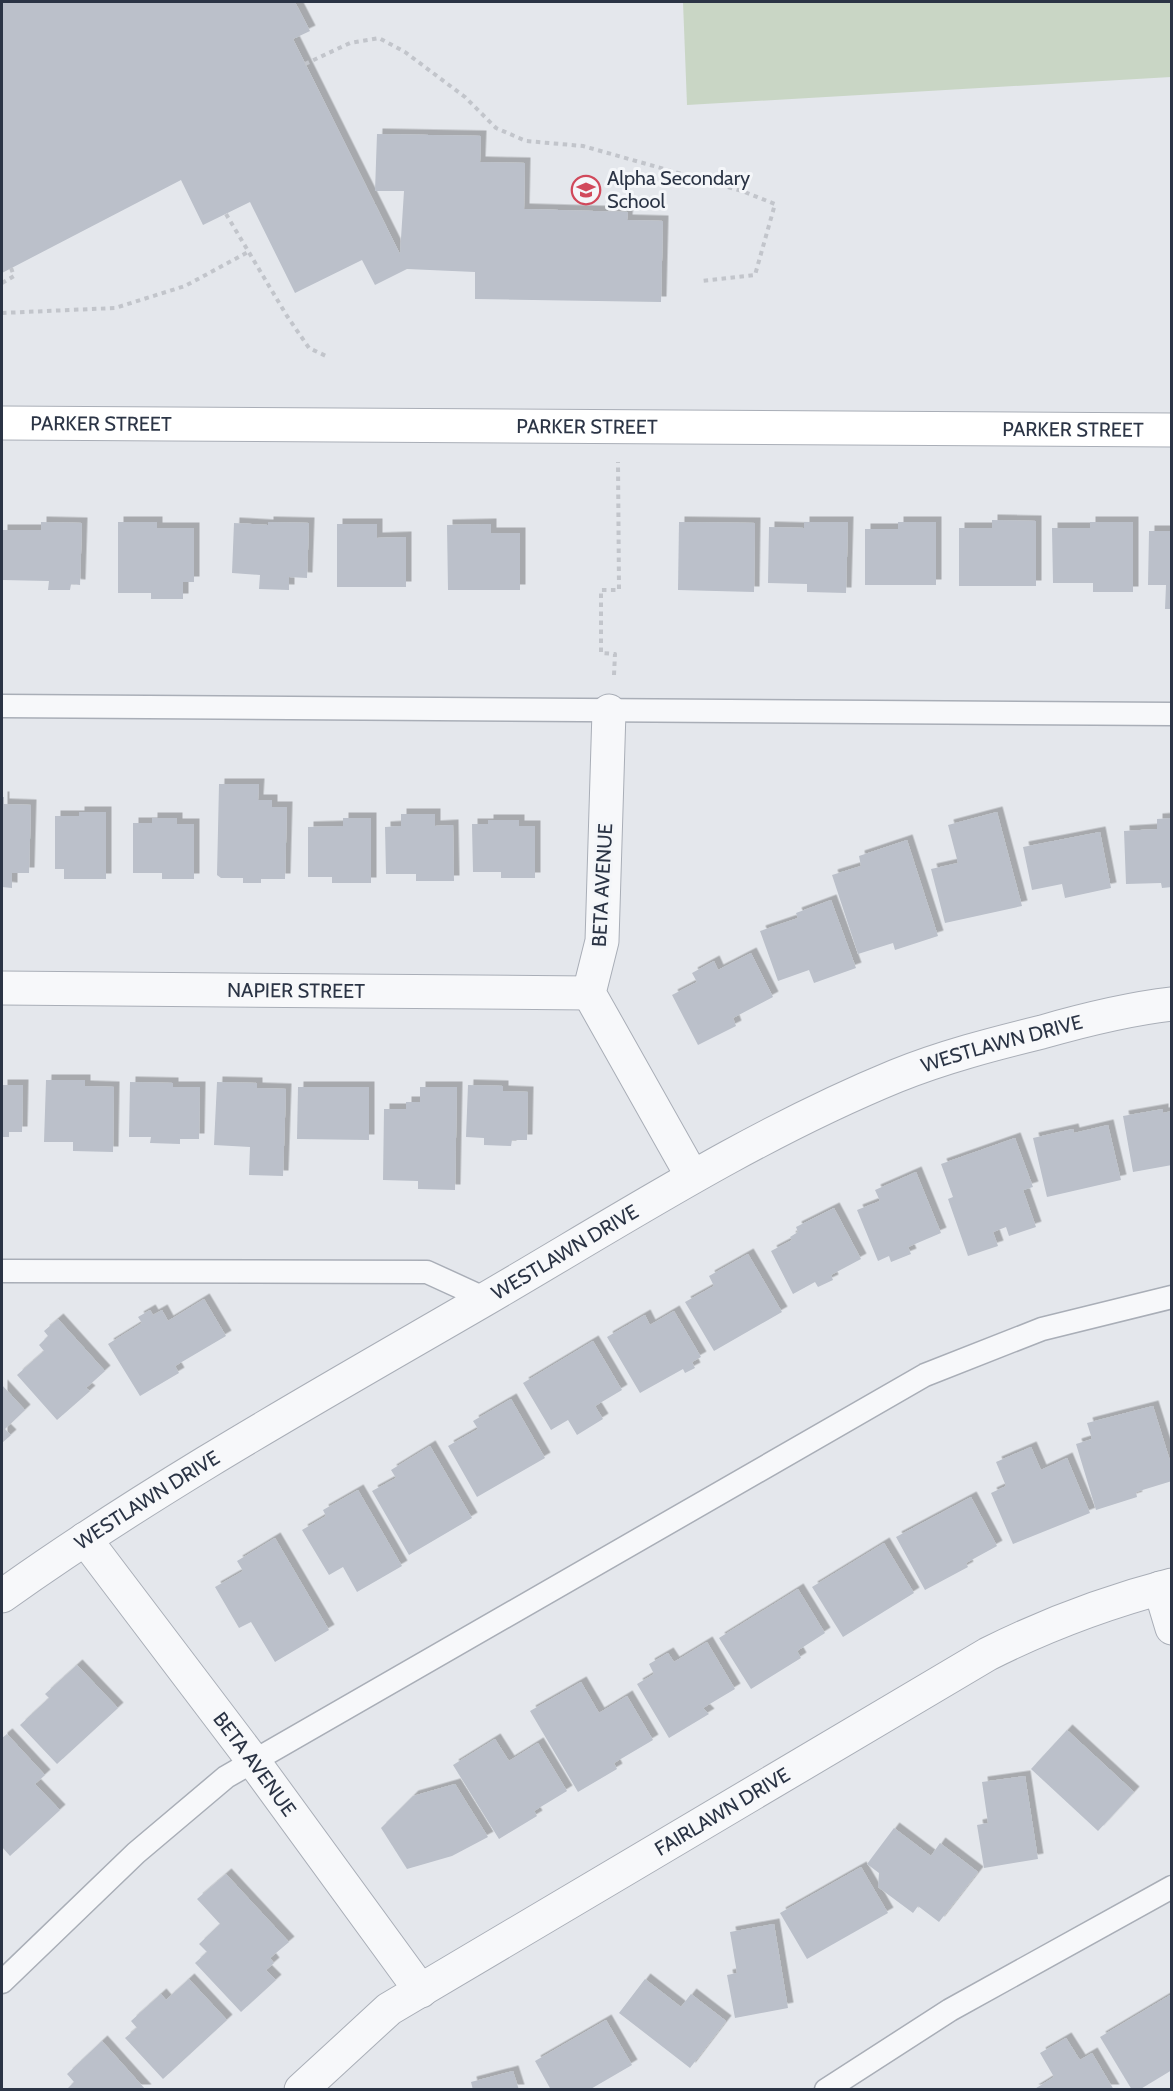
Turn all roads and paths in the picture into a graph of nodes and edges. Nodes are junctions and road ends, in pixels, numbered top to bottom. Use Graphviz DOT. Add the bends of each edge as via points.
graph roads {
  1 [pos="305,63"];
  2 [pos="226,214"];
  3 [pos="250,251"];
  4 [pos="11,268"];
  5 [pos="701,281"];
  6 [pos="2,283"];
  7 [pos="2,313"];
  8 [pos="326,356"];
  9 [pos="2,423"];
  10 [pos="1172,430"];
  11 [pos="618,458"];
  12 [pos="611,696"];
  13 [pos="2,706"];
  14 [pos="1172,714"];
  15 [pos="2,988"];
  16 [pos="589,993"];
  17 [pos="1172,1004"];
  18 [pos="692,1176"];
  19 [pos="2,1271"];
  20 [pos="1172,1298"];
  21 [pos="486,1299"];
  22 [pos="85,1539"];
  23 [pos="1166,1586"];
  24 [pos="2,1596"];
  25 [pos="1172,1628"];
  26 [pos="254,1762"];
  27 [pos="1172,1887"];
  28 [pos="2,1982"];
  29 [pos="421,1991"];
  30 [pos="301,2090"];
  31 [pos="825,2090"];
  1 -- 5 [label="path" via="350,43 379,39 405,52 465,97 496,128 526,141 584,146 742,190 775,204 755,275"];
  2 -- 3 [label="path"];
  3 -- 7 [label="path" via="185,286 115,308"];
  3 -- 8 [label="path" via="309,348"];
  4 -- 6 [label="path" via="14,276"];
  9 -- 10 [label="street, PARKER STREET"];
  11 -- 12 [label="path" via="619,590 601,590 601,653 615,654"];
  12 -- 13 [label="lane"];
  12 -- 14 [label="lane"];
  12 -- 16 [label="street, BETA AVENUE" via="602,941"];
  15 -- 16 [label="street, NAPIER STREET"];
  16 -- 18 [label="street"];
  17 -- 18 [label="street, WESTLAWN DRIVE" via="1078,1022 979,1048 900,1075 838,1101"];
  18 -- 21 [label="street, WESTLAWN DRIVE"];
  19 -- 21 [label="lane" via="428,1272"];
  20 -- 26 [label="lane" via="1042,1329 925,1375"];
  21 -- 22 [label="street, WESTLAWN DRIVE" via="216,1457"];
  22 -- 24 [label="street, WESTLAWN DRIVE"];
  22 -- 26 [label="street, BETA AVENUE"];
  23 -- 25 [label="street"];
  23 -- 29 [label="street, FAIRLAWN DRIVE" via="1120,1598 988,1653"];
  26 -- 28 [label="lane" via="226,1777 136,1853"];
  26 -- 29 [label="street, BETA AVENUE"];
  27 -- 31 [label="lane" via="950,2010"];
  29 -- 30 [label="street, FAIRLAWN DRIVE" via="389,2009"];
}
